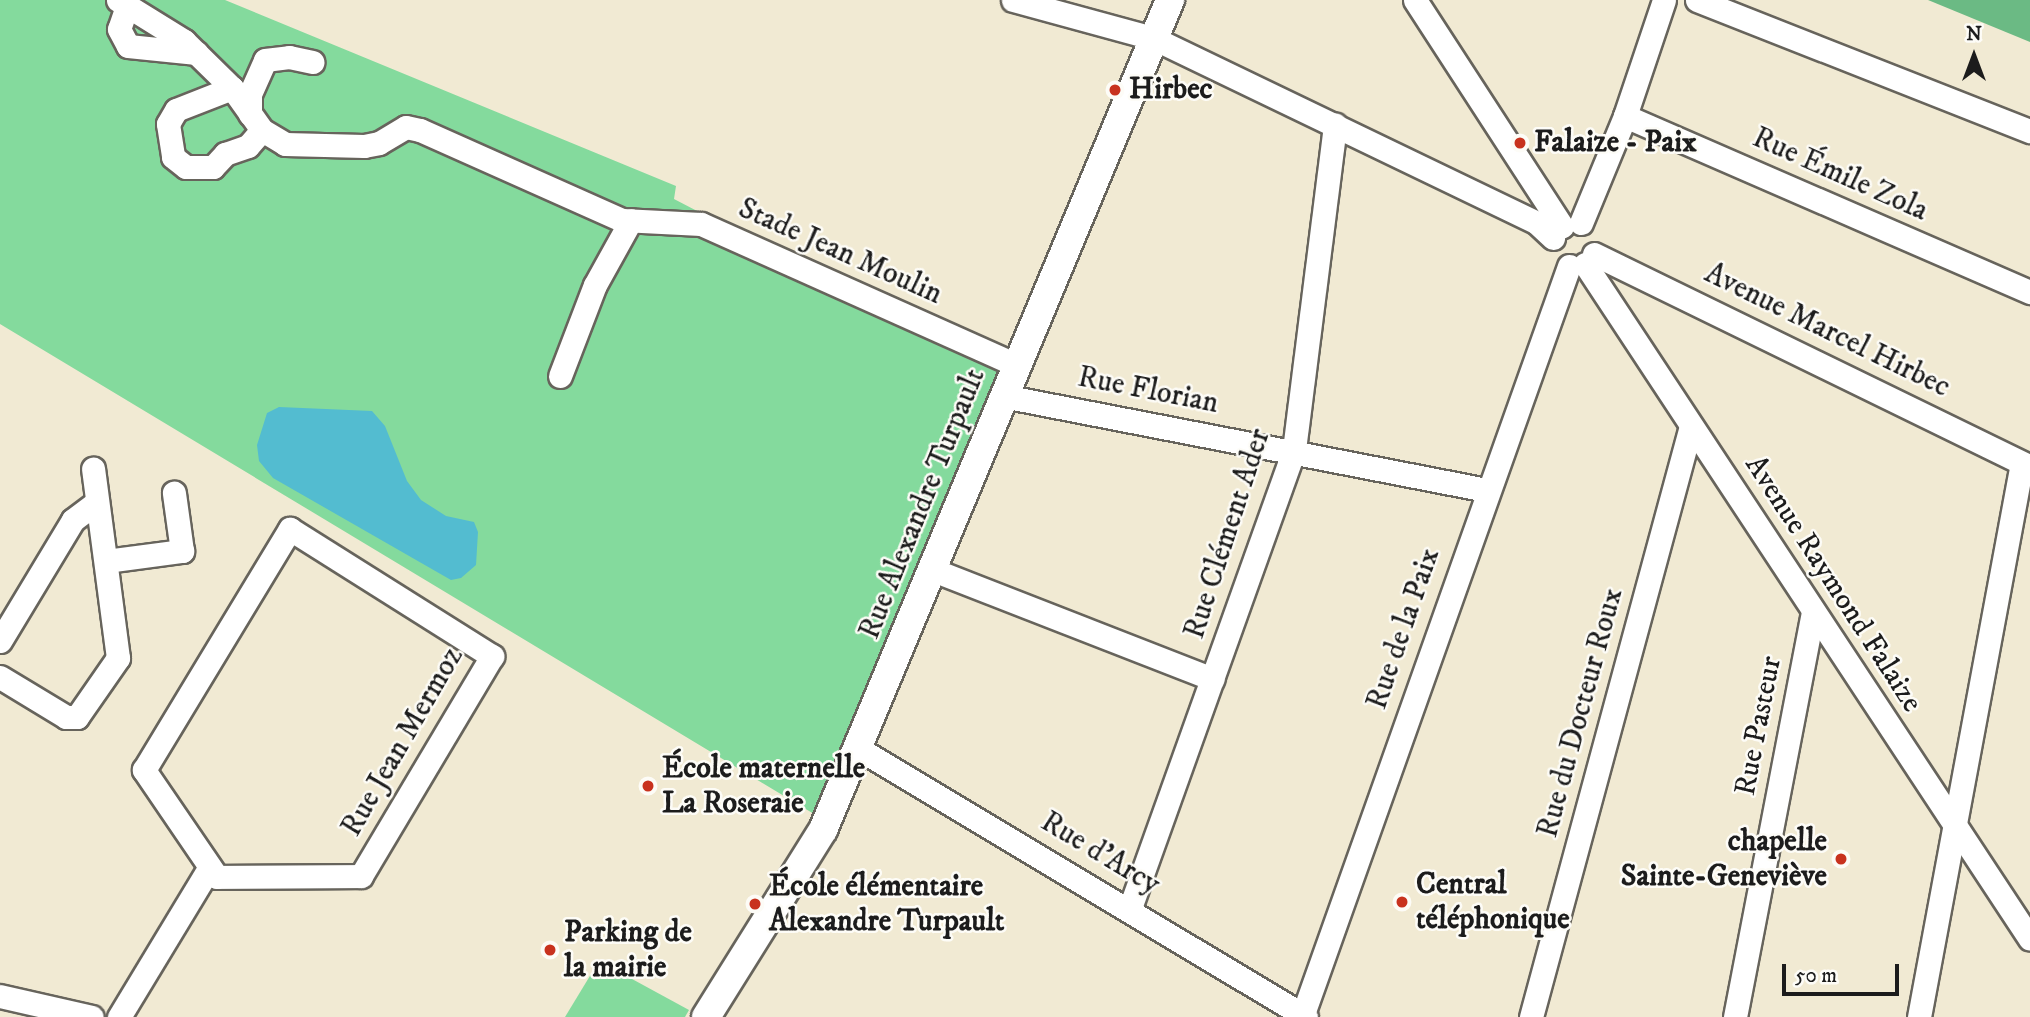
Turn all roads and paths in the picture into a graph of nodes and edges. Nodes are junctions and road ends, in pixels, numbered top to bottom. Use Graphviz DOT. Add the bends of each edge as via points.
graph roads {
  1 [pos="1013,0"];
  2 [pos="1170,0"];
  3 [pos="1415,0"];
  4 [pos="1664,0"];
  5 [pos="1697,0"];
  6 [pos="122,3"];
  7 [pos="1153,38"];
  8 [pos="197,53"];
  9 [pos="312,62"];
  10 [pos="232,88"];
  11 [pos="1625,116"];
  12 [pos="256,122"];
  13 [pos="1335,125"];
  14 [pos="2030,131"];
  15 [pos="632,220"];
  16 [pos="1565,229"];
  17 [pos="1583,261"];
  18 [pos="2030,292"];
  19 [pos="1016,365"];
  20 [pos="559,376"];
  21 [pos="1003,396"];
  22 [pos="1691,426"];
  23 [pos="1294,450"];
  24 [pos="2026,465"];
  25 [pos="93,469"];
  26 [pos="1486,490"];
  27 [pos="174,493"];
  28 [pos="97,502"];
  29 [pos="106,561"];
  30 [pos="933,570"];
  31 [pos="1813,611"];
  32 [pos="0,641"];
  33 [pos="0,677"];
  34 [pos="1213,679"];
  35 [pos="859,749"];
  36 [pos="1954,822"];
  37 [pos="208,870"];
  38 [pos="1130,908"];
  39 [pos="2030,939"];
  40 [pos="0,996"];
  41 [pos="1305,1015"];
  42 [pos="92,1017"];
  43 [pos="119,1017"];
  44 [pos="706,1017"];
  45 [pos="1531,1017"];
  46 [pos="1735,1017"];
  47 [pos="1919,1017"];
  1 -- 7 [label="street"];
  2 -- 7 [label="main road, Rue Alexandre Turpault"];
  3 -- 16 [label="street"];
  4 -- 11 [label="street"];
  5 -- 14 [label="street"];
  6 -- 8 [label="street" via="156,21"];
  6 -- 8 [label="street" via="119,29 128,46"];
  7 -- 13 [label="street"];
  7 -- 19 [label="main road, Rue Alexandre Turpault"];
  8 -- 10 [label="street"];
  9 -- 12 [label="street" via="289,57 265,60 250,94"];
  10 -- 12 [label="street"];
  10 -- 12 [label="street" via="176,110 168,124 173,157 186,167 213,167 225,154 247,146"];
  11 -- 16 [label="street"];
  11 -- 18 [label="street, Rue Émile Zola"];
  12 -- 15 [label="street, Stade Jean Moulin" via="285,144 365,146 406,127 420,130"];
  13 -- 16 [label="street" via="1537,223"];
  13 -- 23 [label="street, Rue Clément Ader"];
  15 -- 19 [label="street, Stade Jean Moulin" via="701,223"];
  15 -- 20 [label="street" via="595,285"];
  16 -- 17 [label="street" via="1554,252"];
  16 -- 17 [label="street" via="1595,236"];
  17 -- 22 [label="street, Avenue Raymond Falaize"];
  17 -- 24 [label="street, Avenue Marcel Hirbec"];
  17 -- 26 [label="street, Rue de la Paix"];
  19 -- 21 [label="main road, Rue Alexandre Turpault"];
  21 -- 23 [label="street, Rue Florian"];
  21 -- 30 [label="main road, Rue Alexandre Turpault"];
  22 -- 31 [label="street, Avenue Raymond Falaize"];
  22 -- 45 [label="street, Rue du Docteur Roux"];
  23 -- 26 [label="street, Rue Florian"];
  23 -- 34 [label="street, Rue Clément Ader"];
  24 -- 36 [label="street"];
  25 -- 28 [label="street"];
  26 -- 41 [label="street, Rue de la Paix"];
  27 -- 29 [label="street" via="182,551"];
  28 -- 29 [label="street"];
  28 -- 32 [label="street" via="73,520"];
  29 -- 33 [label="street" via="119,648 87,709 77,717 66,717"];
  30 -- 34 [label="street"];
  30 -- 35 [label="main road, Rue Alexandre Turpault"];
  31 -- 36 [label="street, Avenue Raymond Falaize"];
  31 -- 46 [label="street, Rue Pasteur"];
  34 -- 38 [label="street, Rue Clément Ader"];
  35 -- 38 [label="street, Rue d'Arcy"];
  35 -- 44 [label="main road, Rue Alexandre Turpault" via="824,830"];
  36 -- 39 [label="street, Avenue Raymond Falaize"];
  36 -- 47 [label="street"];
  37 -- 37 [label="street, Rue Jean Mermoz" via="217,877 361,876 492,656 290,529 144,770"];
  37 -- 43 [label="street"];
  38 -- 41 [label="street, Rue d'Arcy"];
  40 -- 42 [label="street"];
}
